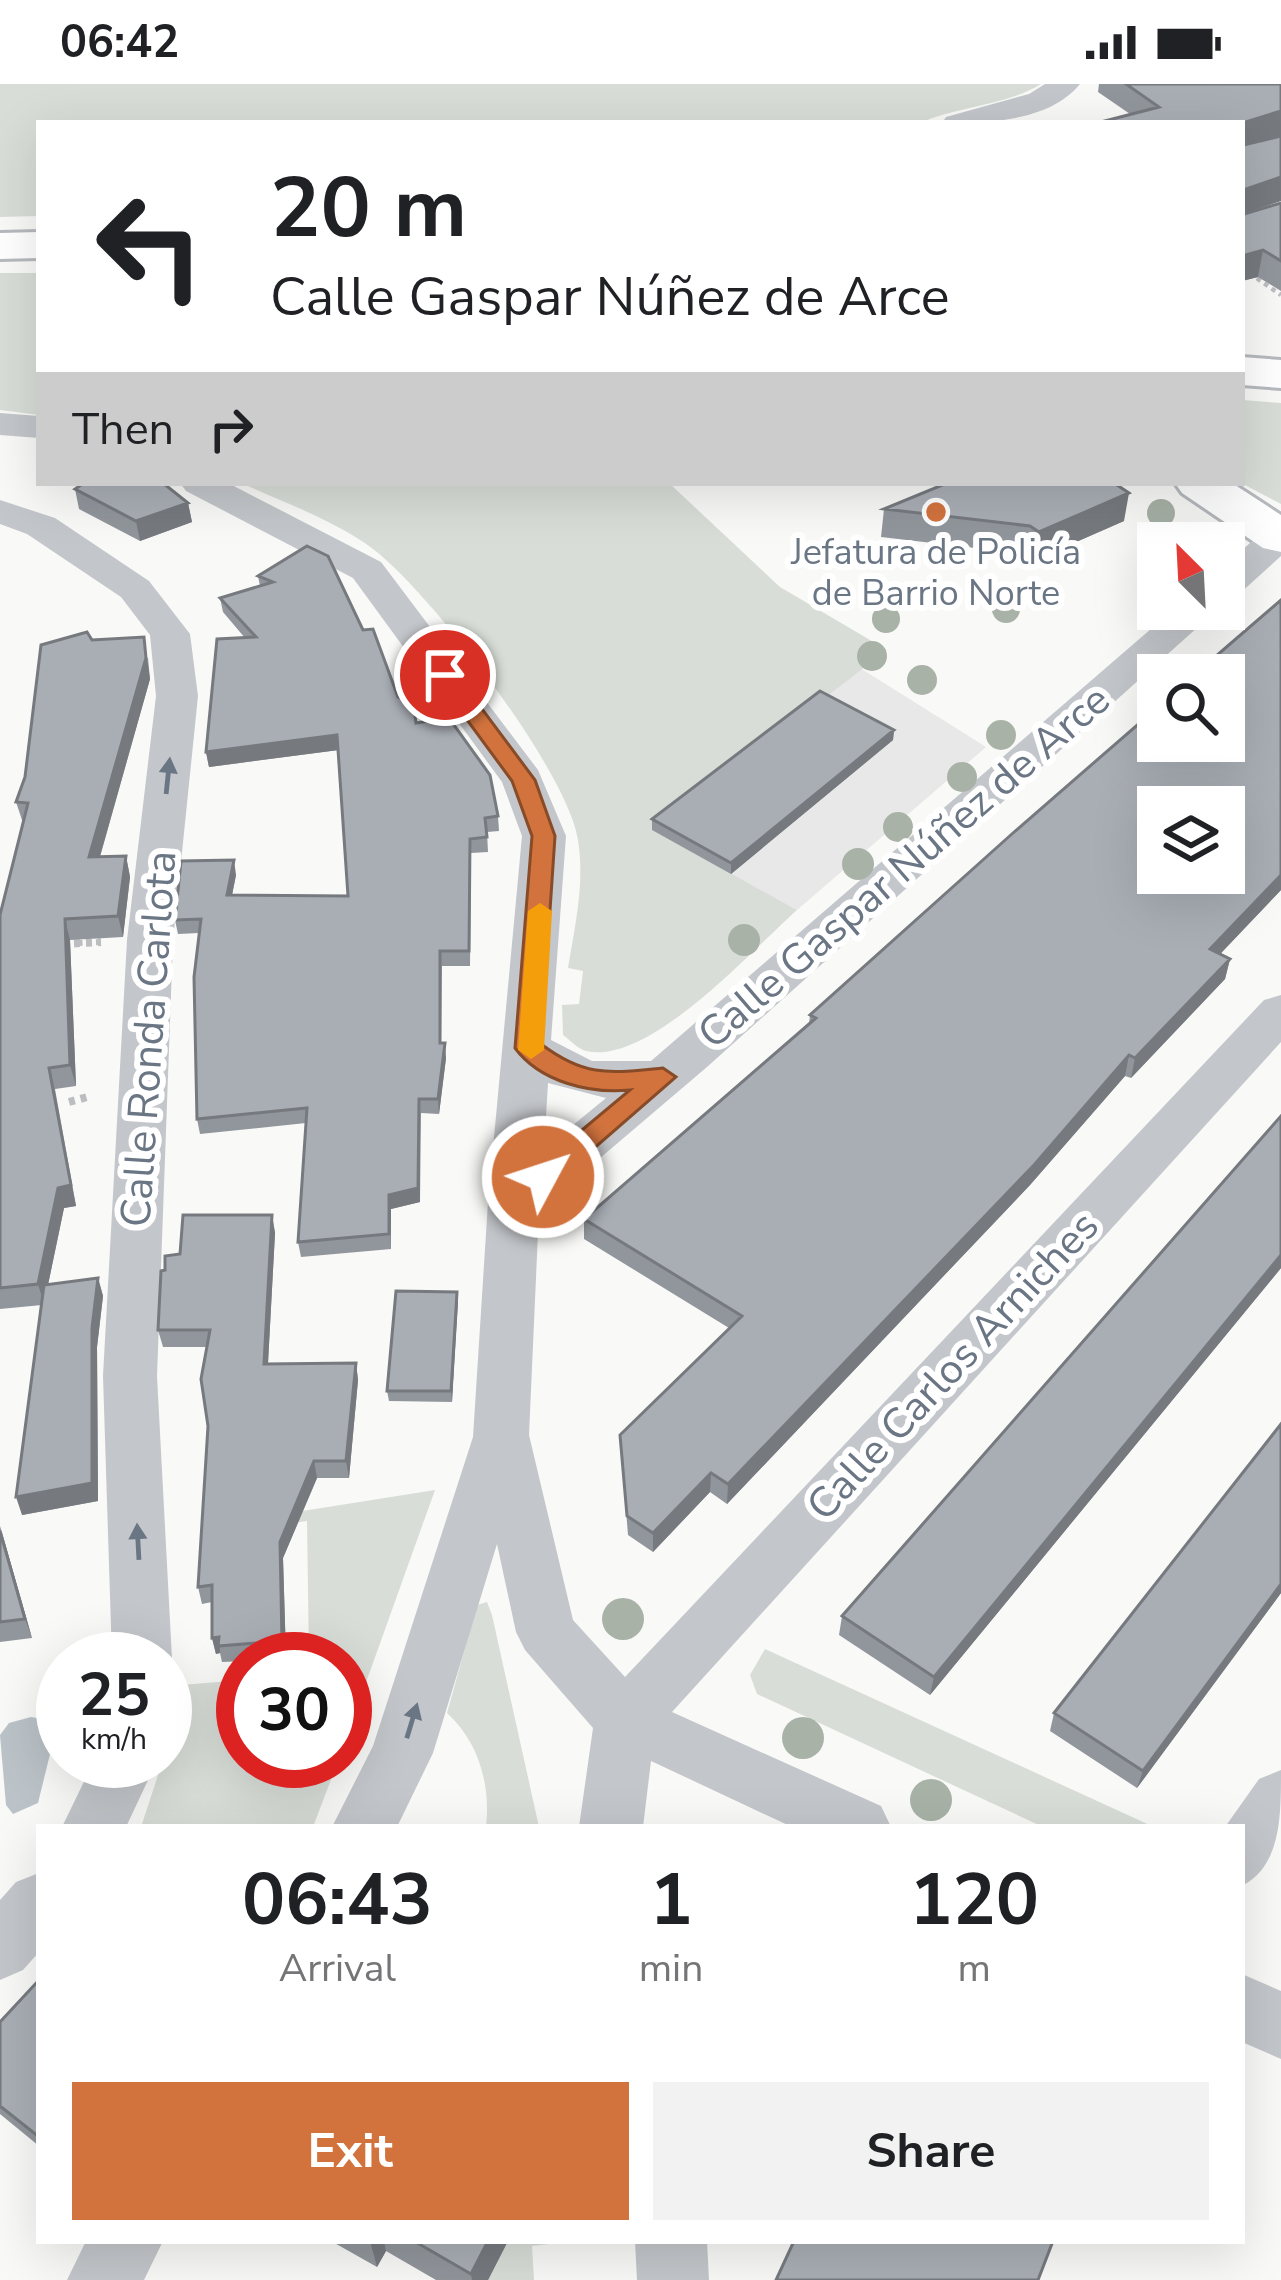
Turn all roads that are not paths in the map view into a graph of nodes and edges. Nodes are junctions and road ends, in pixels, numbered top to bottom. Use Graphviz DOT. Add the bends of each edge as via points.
graph roads {
  1 [pos="1065,84"];
  2 [pos="967,120"];
  3 [pos="36,245"];
  4 [pos="0,246"];
  5 [pos="1245,371"];
  6 [pos="1281,374"];
  7 [pos="0,424"];
  8 [pos="36,427"];
  9 [pos="205,486"];
  10 [pos="1203,486"];
  11 [pos="0,512"];
  12 [pos="1281,537"];
  13 [pos="1245,568"];
  14 [pos="1174,630"];
  15 [pos="1281,1012"];
  16 [pos="528,1048"];
  17 [pos="663,1077"];
  18 [pos="514,1202"];
  19 [pos="501,1435"];
  20 [pos="141,1632"];
  21 [pos="625,1720"];
  22 [pos="113,1788"];
  23 [pos="1281,1799"];
  24 [pos="95,1824"];
  25 [pos="366,1824"];
  26 [pos="611,1824"];
  27 [pos="852,1824"];
  28 [pos="1245,1852"];
  29 [pos="36,1907"];
  30 [pos="0,1948"];
  31 [pos="1245,2009"];
  32 [pos="1281,2026"];
  33 [pos="126,2244"];
  34 [pos="670,2244"];
  35 [pos="103,2280"];
  36 [pos="673,2280"];
  1 -- 2 [label="street" via="1040,100"];
  3 -- 4 [label="street"];
  5 -- 6 [label="street"];
  7 -- 8 [label="street"];
  9 -- 16 [label="street" via="368,570 523,780 544,836"];
  10 -- 12 [label="street"];
  20 -- 11 [label="street, Calle Ronda Carlota, one-way" via="130,1376 149,961 177,696 170,634 136,589 40,526"];
  12 -- 13 [label="street"];
  14 -- 17 [label="street, Calle Gaspar Núñez de Arce"];
  15 -- 21 [label="street, Calle Carlos Arniches"];
  16 -- 17 [label="street, Calle Gaspar Núñez de Arce" via="556,1069 602,1084"];
  16 -- 18 [label="street"];
  17 -- 18 [label="street, Calle Gaspar Núñez de Arce"];
  18 -- 19 [label="street"];
  19 -- 21 [label="street" via="546,1632"];
  25 -- 19 [label="street, one-way" via="401,1754"];
  21 -- 26 [label="street"];
  21 -- 27 [label="street"];
  22 -- 24 [label="street"];
  23 -- 28 [label="street"];
  29 -- 30 [label="street"];
  31 -- 32 [label="street"];
  33 -- 35 [label="street"];
  34 -- 36 [label="street"];
}
